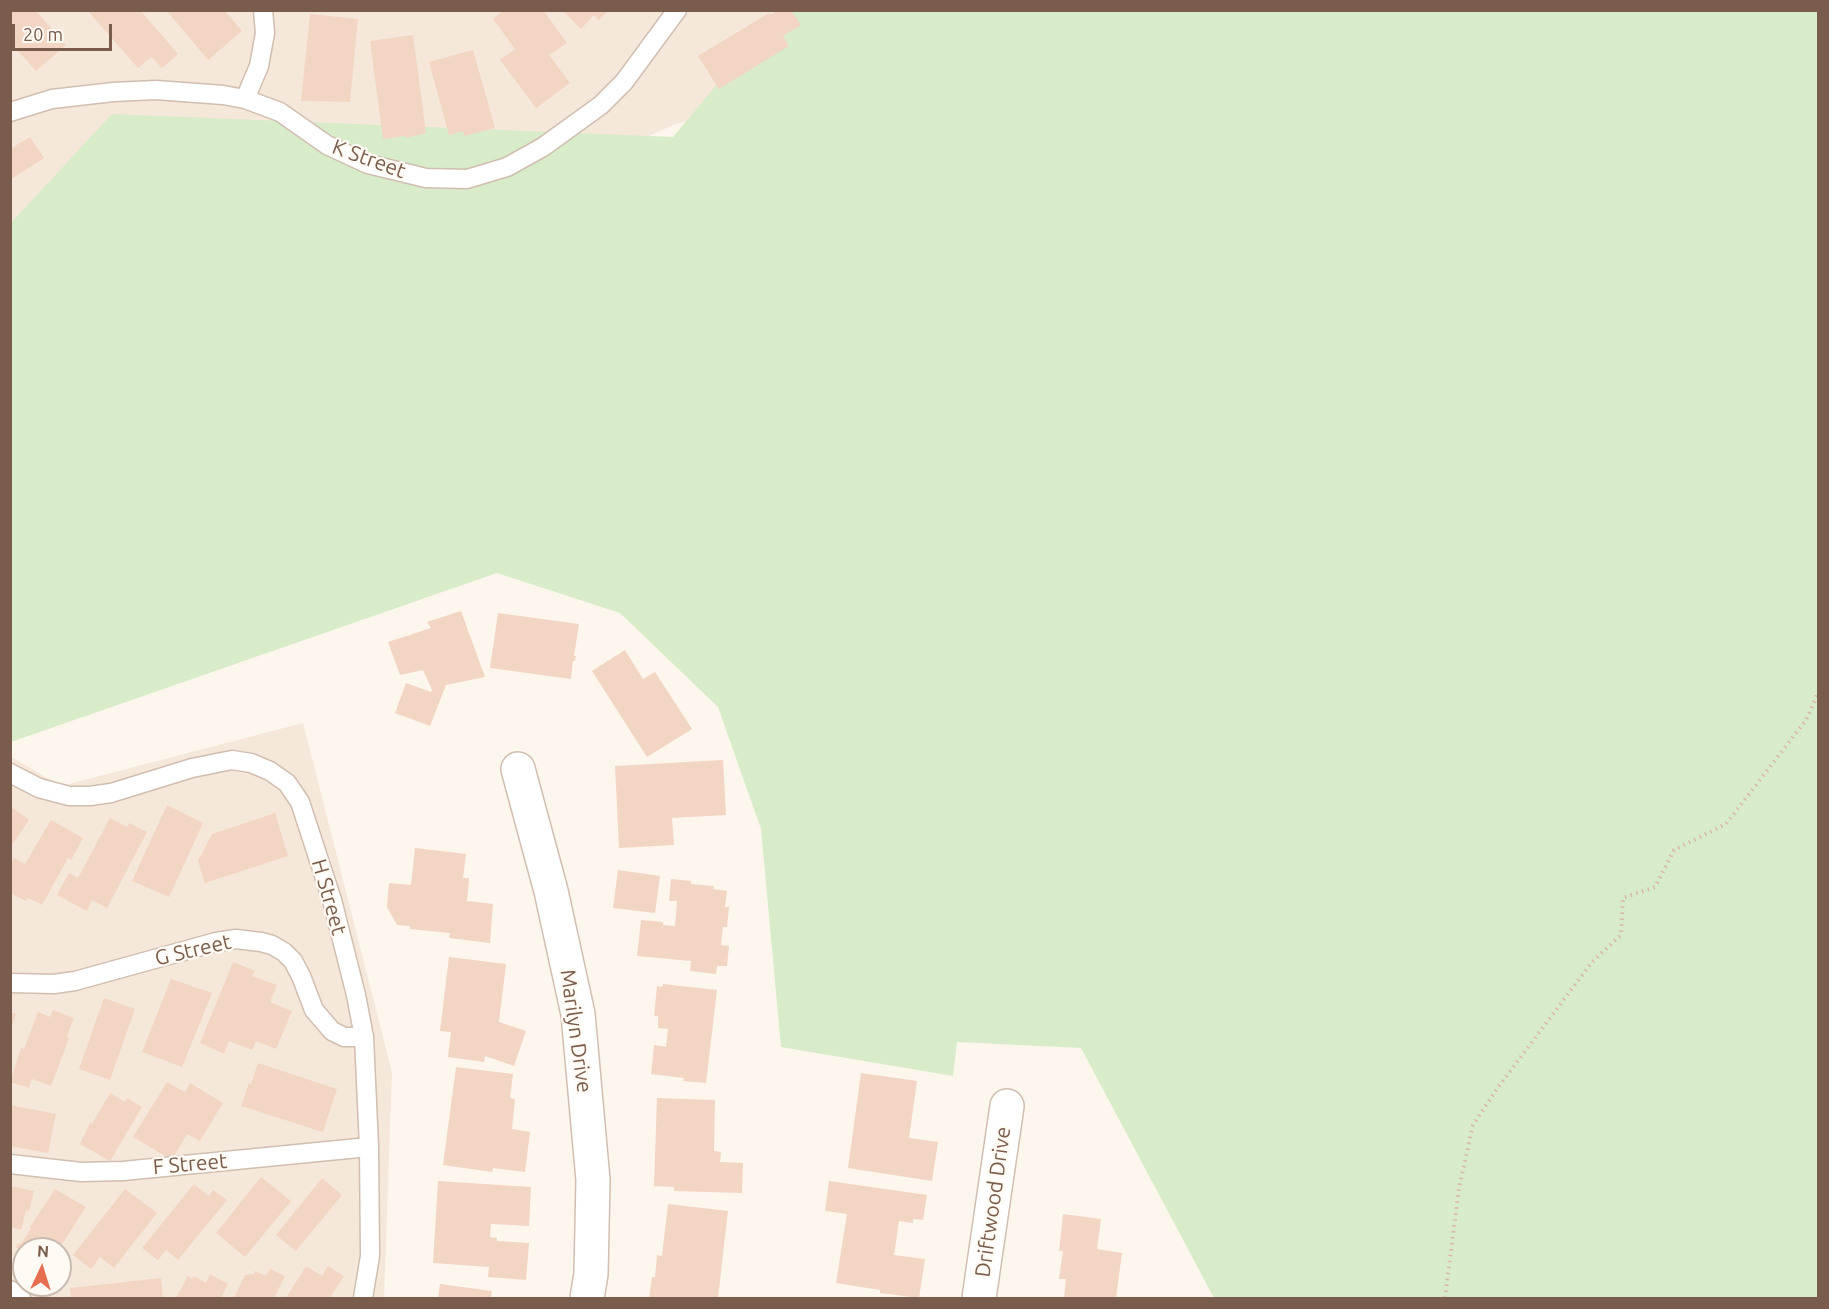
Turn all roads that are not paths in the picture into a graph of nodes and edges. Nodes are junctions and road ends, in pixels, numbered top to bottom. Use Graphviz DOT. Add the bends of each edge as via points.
graph roads {
  1 [pos="263,10"];
  2 [pos="677,10"];
  3 [pos="245,99"];
  4 [pos="10,112"];
  5 [pos="518,769"];
  6 [pos="13,777"];
  7 [pos="10,983"];
  8 [pos="364,1037"];
  9 [pos="1007,1106"];
  10 [pos="369,1147"];
  11 [pos="10,1164"];
  12 [pos="10,1290"];
  13 [pos="21,1299"];
  14 [pos="363,1299"];
  15 [pos="587,1299"];
  16 [pos="979,1299"];
  1 -- 3 [label="lane" via="265,33 259,66"];
  2 -- 3 [label="lane, K Street" via="624,82 601,105 543,147 507,167 467,179 426,178 368,164 327,145 280,112"];
  3 -- 4 [label="lane, K Street" via="200,92 113,92 52,99"];
  5 -- 15 [label="street, Marilyn Drive" via="551,891 578,1014 593,1180"];
  6 -- 8 [label="lane, H Street" via="39,788 90,796 232,760 251,763 288,783 300,801 332,900"];
  7 -- 8 [label="lane, G Street" via="75,981 216,942 261,942 278,948 293,961 322,1022 344,1037"];
  8 -- 10 [label="lane, H Street"];
  9 -- 16 [label="street, Driftwood Drive"];
  10 -- 11 [label="lane, F Street" via="123,1171 81,1172"];
  10 -- 14 [label="lane, H Street" via="370,1256"];
  12 -- 13 [label="lane"];
}
